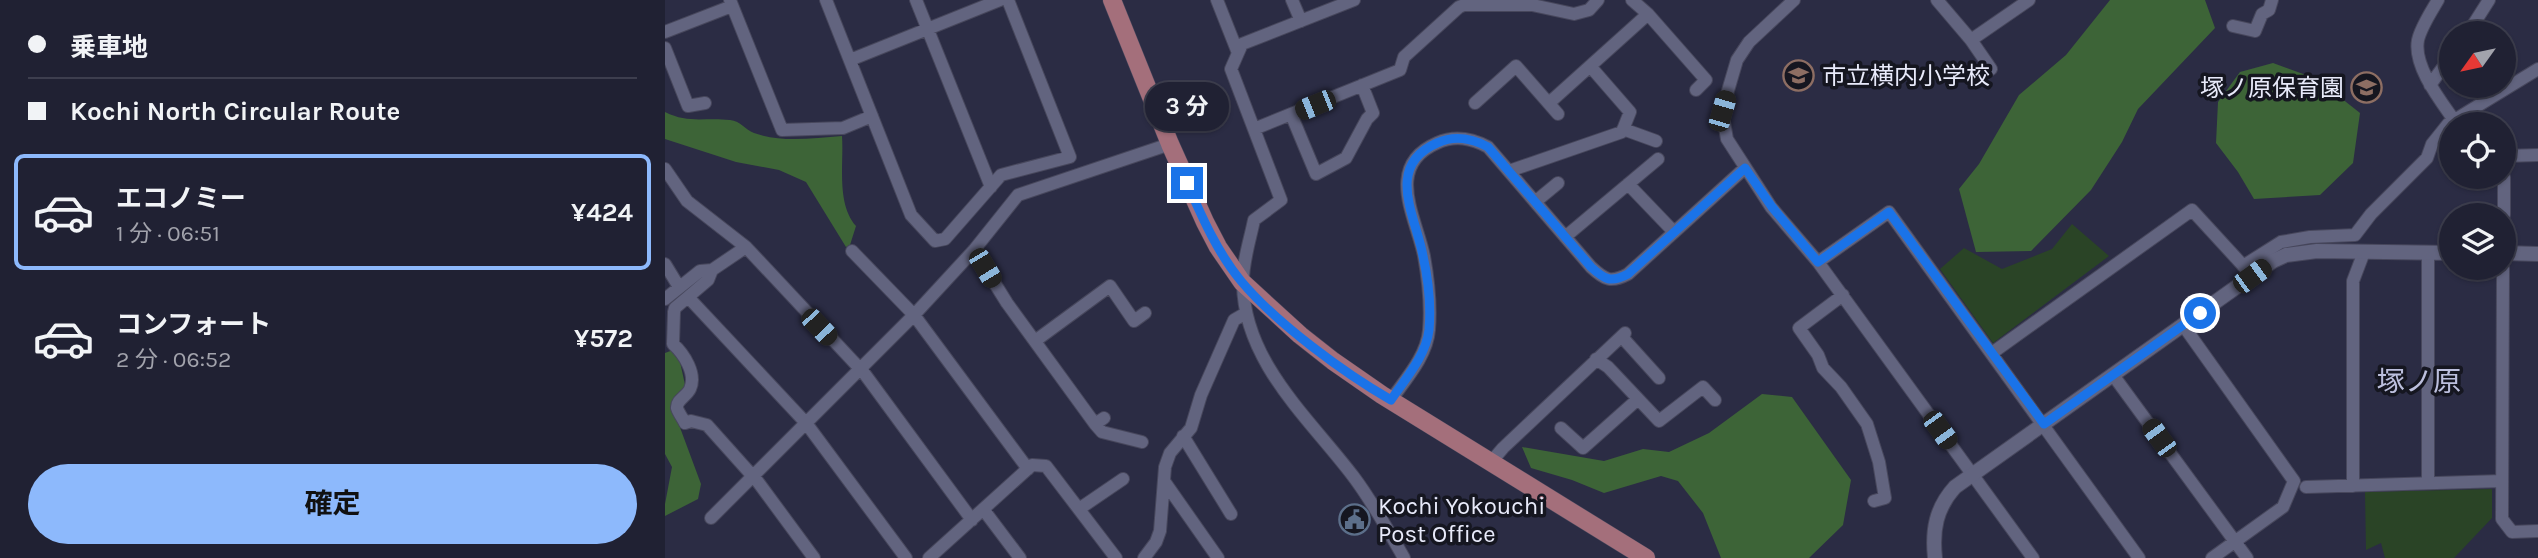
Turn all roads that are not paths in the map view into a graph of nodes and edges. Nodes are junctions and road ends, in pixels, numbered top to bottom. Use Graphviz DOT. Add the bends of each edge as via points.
graph roads {
  1 [pos="825,0"];
  2 [pos="916,0"];
  3 [pos="1000,0"];
  4 [pos="1008,0"];
  5 [pos="1112,0"];
  6 [pos="1217,0"];
  7 [pos="1292,0"];
  8 [pos="1354,0"];
  9 [pos="1598,0"];
  10 [pos="1632,0"];
  11 [pos="1794,0"];
  12 [pos="1937,0"];
  13 [pos="2029,0"];
  14 [pos="2272,0"];
  15 [pos="2438,0"];
  16 [pos="2489,0"];
  17 [pos="731,3"];
  18 [pos="1648,14"];
  19 [pos="1301,21"];
  20 [pos="2476,21"];
  21 [pos="2233,26"];
  22 [pos="928,29"];
  23 [pos="665,32"];
  24 [pos="1971,40"];
  25 [pos="665,48"];
  26 [pos="1238,53"];
  27 [pos="850,60"];
  28 [pos="1590,65"];
  29 [pos="1991,69"];
  30 [pos="2538,69"];
  31 [pos="2439,73"];
  32 [pos="1362,85"];
  33 [pos="2430,85"];
  34 [pos="1696,90"];
  35 [pos="705,103"];
  36 [pos="1475,103"];
  37 [pos="1549,103"];
  38 [pos="2449,112"];
  39 [pos="2467,112"];
  40 [pos="1291,114"];
  41 [pos="1558,114"];
  42 [pos="872,116"];
  43 [pos="1254,129"];
  44 [pos="1623,129"];
  45 [pos="2439,133"];
  46 [pos="1656,141"];
  47 [pos="1170,144"];
  48 [pos="2538,155"];
  49 [pos="2516,156"];
  50 [pos="1658,159"];
  51 [pos="1745,168"];
  52 [pos="665,169"];
  53 [pos="1509,171"];
  54 [pos="1558,183"];
  55 [pos="1628,184"];
  56 [pos="991,187"];
  57 [pos="1535,202"];
  58 [pos="1674,232"];
  59 [pos="1565,237"];
  60 [pos="746,247"];
  61 [pos="974,250"];
  62 [pos="852,251"];
  63 [pos="2364,252"];
  64 [pos="2428,252"];
  65 [pos="2439,252"];
  66 [pos="2516,253"];
  67 [pos="2538,254"];
  68 [pos="1818,262"];
  69 [pos="665,264"];
  70 [pos="712,270"];
  71 [pos="2248,271"];
  72 [pos="2503,280"];
  73 [pos="1242,282"];
  74 [pos="679,287"];
  75 [pos="1843,295"];
  76 [pos="688,297"];
  77 [pos="665,299"];
  78 [pos="1145,313"];
  79 [pos="1247,313"];
  80 [pos="914,315"];
  81 [pos="2183,325"];
  82 [pos="1035,341"];
  83 [pos="1992,353"];
  84 [pos="1596,359"];
  85 [pos="860,369"];
  86 [pos="2113,375"];
  87 [pos="1658,378"];
  88 [pos="1638,398"];
  89 [pos="1391,400"];
  90 [pos="1714,400"];
  91 [pos="807,423"];
  92 [pos="2044,424"];
  93 [pos="1561,428"];
  94 [pos="1183,436"];
  95 [pos="1142,442"];
  96 [pos="1491,462"];
  97 [pos="1028,469"];
  98 [pos="1973,475"];
  99 [pos="753,476"];
  100 [pos="1123,479"];
  101 [pos="1164,481"];
  102 [pos="2502,481"];
  103 [pos="2428,483"];
  104 [pos="2353,485"];
  105 [pos="2305,487"];
  106 [pos="1874,501"];
  107 [pos="983,509"];
  108 [pos="1079,509"];
  109 [pos="1231,514"];
  110 [pos="711,518"];
  111 [pos="972,520"];
  112 [pos="2538,531"];
  113 [pos="2235,542"];
  114 [pos="814,558"];
  115 [pos="906,558"];
  116 [pos="929,558"];
  117 [pos="1020,558"];
  118 [pos="1116,558"];
  119 [pos="1145,558"];
  120 [pos="1218,558"];
  121 [pos="1404,558"];
  122 [pos="1646,558"];
  123 [pos="1935,558"];
  124 [pos="2033,558"];
  125 [pos="2139,558"];
  126 [pos="2212,558"];
  127 [pos="2247,558"];
  1 -- 27 [label="street"];
  2 -- 22 [label="street"];
  3 -- 22 [label="street"];
  4 -- 56 [label="street" via="1070,157 1001,175"];
  5 -- 47 [label="main road"];
  6 -- 26 [label="street"];
  7 -- 19 [label="street"];
  8 -- 19 [label="street"];
  9 -- 32 [label="street" via="1589,10 1574,14 1532,5 1459,7 1404,57 1400,70"];
  10 -- 18 [label="street"];
  11 -- 51 [label="street" via="1749,42 1737,60 1722,111 1727,139"];
  12 -- 24 [label="street"];
  13 -- 24 [label="street"];
  14 -- 21 [label="street" via="2255,31"];
  15 -- 33 [label="street" via="2417,45"];
  16 -- 20 [label="street"];
  17 -- 23 [label="street"];
  17 -- 42 [label="street" via="782,130 843,128"];
  18 -- 28 [label="street"];
  18 -- 34 [label="street" via="1706,80"];
  19 -- 26 [label="street" via="1242,44"];
  22 -- 27 [label="street"];
  22 -- 56 [label="street"];
  24 -- 29 [label="street"];
  25 -- 35 [label="street" via="688,106"];
  26 -- 43 [label="street" via="1231,69"];
  27 -- 42 [label="street"];
  28 -- 37 [label="street"];
  28 -- 44 [label="street" via="1630,112"];
  30 -- 39 [label="street"];
  31 -- 33 [label="street"];
  32 -- 40 [label="street"];
  32 -- 40 [label="street" via="1373,113 1346,158 1316,174"];
  33 -- 38 [label="street"];
  36 -- 37 [label="street" via="1516,66"];
  37 -- 41 [label="street"];
  40 -- 43 [label="street"];
  42 -- 56 [label="street" via="911,215 935,241 945,239"];
  43 -- 73 [label="street" via="1281,200 1254,220"];
  44 -- 46 [label="street"];
  44 -- 53 [label="street"];
  45 -- 71 [label="street" via="2427,158 2355,235 2281,242"];
  47 -- 61 [label="street" via="1018,195"];
  47 -- 73 [label="main road" via="1209,231"];
  48 -- 49 [label="street"];
  50 -- 55 [label="street"];
  51 -- 58 [label="street"];
  51 -- 68 [label="street"];
  52 -- 60 [label="street" via="687,201"];
  53 -- 57 [label="street"];
  53 -- 89 [label="street" via="1488,147 1462,138 1431,146 1415,161 1406,192 1424,259 1429,332 1424,350"];
  54 -- 57 [label="street"];
  55 -- 58 [label="street"];
  55 -- 59 [label="street"];
  57 -- 59 [label="street"];
  58 -- 59 [label="street" via="1617,280 1598,274"];
  60 -- 70 [label="street"];
  60 -- 85 [label="street"];
  61 -- 80 [label="street"];
  61 -- 82 [label="street"];
  62 -- 80 [label="street"];
  63 -- 64 [label="street"];
  63 -- 71 [label="street" via="2286,255"];
  63 -- 104 [label="street" via="2353,281"];
  64 -- 65 [label="street"];
  64 -- 103 [label="street"];
  66 -- 67 [label="street"];
  68 -- 75 [label="street"];
  68 -- 83 [label="street" via="1889,212"];
  69 -- 74 [label="street"];
  70 -- 74 [label="street" via="699,271"];
  70 -- 76 [label="street" via="708,280"];
  71 -- 81 [label="street"];
  71 -- 83 [label="street" via="2192,210"];
  72 -- 102 [label="street"];
  73 -- 79 [label="street"];
  73 -- 89 [label="main road" via="1333,362"];
  74 -- 77 [label="street"];
  75 -- 98 [label="street"];
  75 -- 106 [label="street" via="1799,328 1823,368 1867,424 1885,498"];
  76 -- 91 [label="street"];
  76 -- 99 [label="street" via="674,313 673,344 683,354 692,378 677,408 685,423 707,425"];
  78 -- 82 [label="street" via="1134,321 1110,286"];
  79 -- 94 [label="street" via="1234,320 1191,428"];
  79 -- 121 [label="street" via="1257,347 1287,395 1355,478"];
  80 -- 85 [label="street"];
  80 -- 97 [label="street"];
  81 -- 86 [label="street"];
  81 -- 113 [label="street" via="2294,481 2283,507"];
  82 -- 95 [label="street" via="1100,421 1102,432"];
  83 -- 92 [label="street"];
  84 -- 87 [label="street" via="1623,335"];
  84 -- 88 [label="street"];
  84 -- 96 [label="street"];
  85 -- 91 [label="street"];
  85 -- 111 [label="street"];
  86 -- 92 [label="street"];
  86 -- 113 [label="street"];
  88 -- 90 [label="street" via="1659,421 1703,387"];
  88 -- 93 [label="street" via="1583,448"];
  89 -- 96 [label="main road"];
  91 -- 99 [label="street"];
  91 -- 115 [label="street"];
  92 -- 98 [label="street"];
  92 -- 125 [label="street"];
  94 -- 101 [label="street" via="1170,453"];
  94 -- 109 [label="street"];
  96 -- 122 [label="main road"];
  97 -- 107 [label="street"];
  97 -- 108 [label="street" via="1046,466"];
  98 -- 123 [label="street" via="1955,487 1940,508"];
  98 -- 124 [label="street"];
  99 -- 110 [label="street"];
  99 -- 114 [label="street"];
  100 -- 108 [label="street"];
  101 -- 119 [label="street" via="1160,531"];
  101 -- 120 [label="street"];
  102 -- 103 [label="street"];
  102 -- 112 [label="street" via="2502,519 2512,531"];
  103 -- 104 [label="street"];
  104 -- 105 [label="street"];
  107 -- 111 [label="street"];
  107 -- 117 [label="street"];
  108 -- 118 [label="street"];
  111 -- 116 [label="street"];
  113 -- 126 [label="street"];
  113 -- 127 [label="street"];
}
